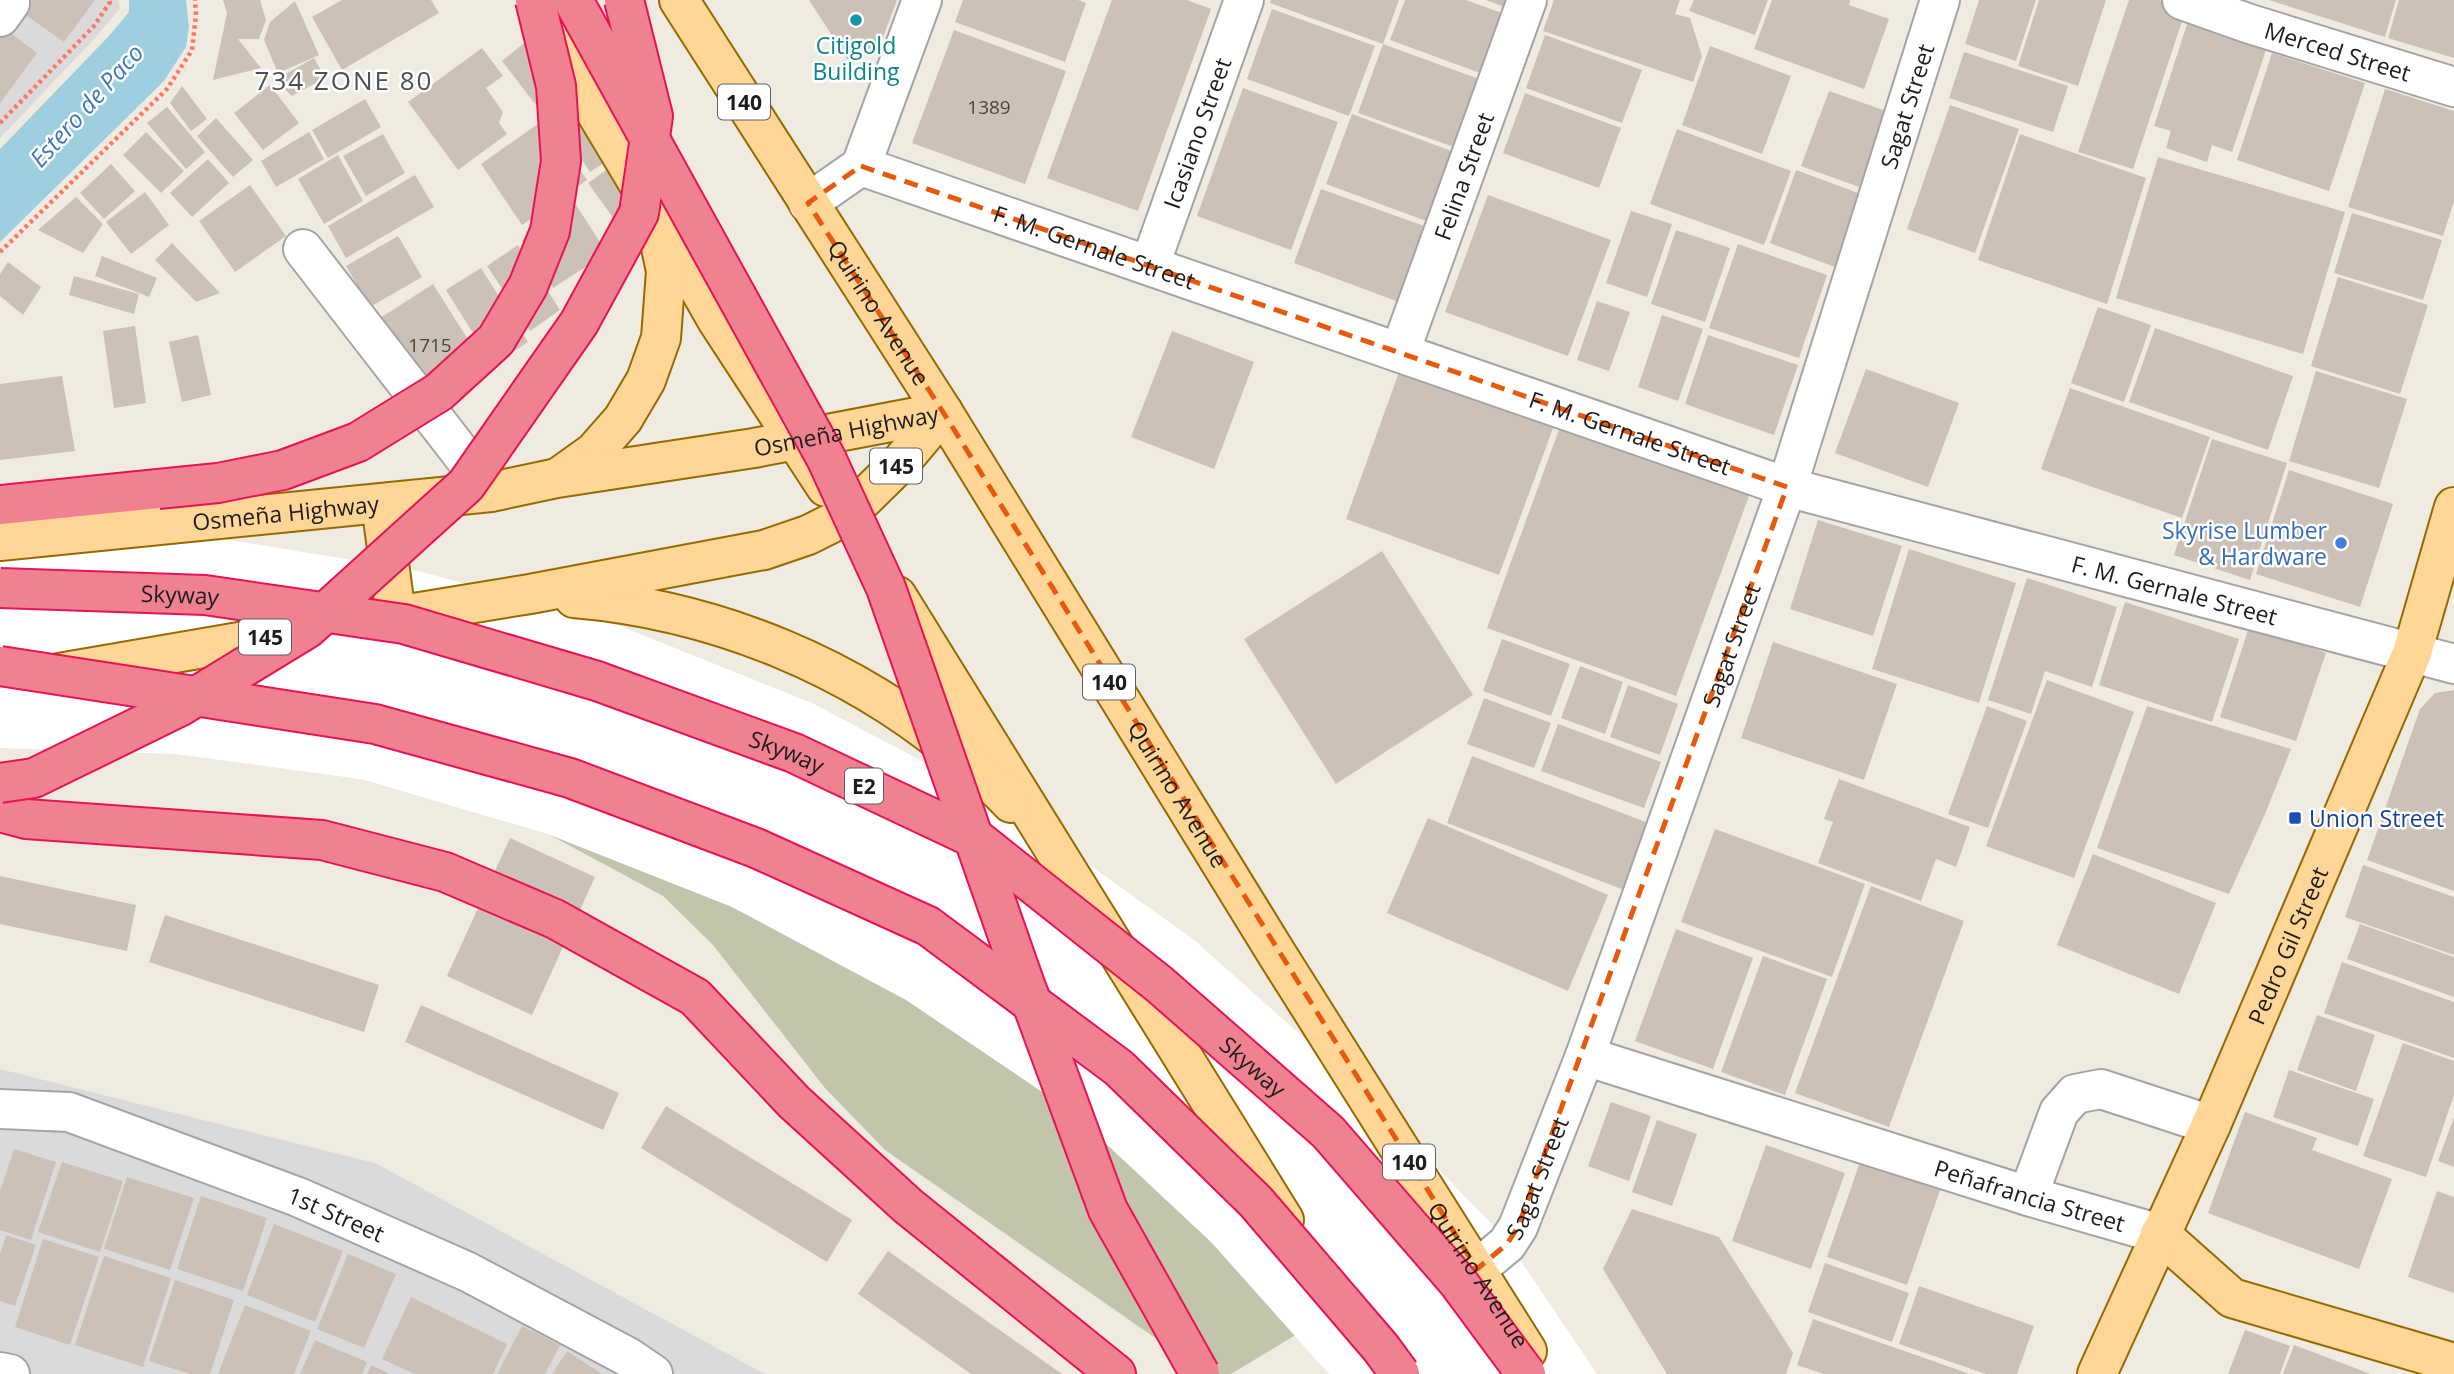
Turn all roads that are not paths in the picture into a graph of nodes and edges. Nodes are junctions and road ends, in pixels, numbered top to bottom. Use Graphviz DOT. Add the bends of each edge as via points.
graph roads {
  1 [pos="6,0"];
  2 [pos="528,0"];
  3 [pos="535,0"];
  4 [pos="573,0"];
  5 [pos="624,0"];
  6 [pos="679,0"];
  7 [pos="922,0"];
  8 [pos="1244,0"];
  9 [pos="1527,0"];
  10 [pos="1940,0"];
  11 [pos="2182,0"];
  12 [pos="2253,12"];
  13 [pos="0,17"];
  14 [pos="2454,88"];
  15 [pos="861,166"];
  16 [pos="808,203"];
  17 [pos="652,206"];
  18 [pos="303,248"];
  19 [pos="1150,265"];
  20 [pos="1400,352"];
  21 [pos="943,412"];
  22 [pos="794,441"];
  23 [pos="557,478"];
  24 [pos="1787,487"];
  25 [pos="491,492"];
  26 [pos="381,504"];
  27 [pos="0,505"];
  28 [pos="2454,508"];
  29 [pos="846,516"];
  30 [pos="0,541"];
  31 [pos="0,588"];
  32 [pos="530,594"];
  33 [pos="396,615"];
  34 [pos="2412,653"];
  35 [pos="2454,664"];
  36 [pos="0,666"];
  37 [pos="0,683"];
  38 [pos="0,783"];
  39 [pos="0,812"];
  40 [pos="1064,862"];
  41 [pos="1585,1056"];
  42 [pos="0,1109"];
  43 [pos="2211,1125"];
  44 [pos="2028,1196"];
  45 [pos="2160,1234"];
  46 [pos="1477,1269"];
  47 [pos="2454,1363"];
  48 [pos="0,1372"];
  49 [pos="10,1374"];
  50 [pos="653,1374"];
  51 [pos="1116,1374"];
  52 [pos="1200,1374"];
  53 [pos="1379,1374"];
  54 [pos="1400,1374"];
  55 [pos="1526,1374"];
  56 [pos="1541,1374"];
  57 [pos="2097,1374"];
  1 -- 13 [label="street" via="10,3"];
  2 -- 17 [label="main road"];
  3 -- 27 [label="highway, bridge" via="556,86 561,161 550,231 528,286 496,340 439,392 358,442 283,470 218,483"];
  4 -- 52 [label="highway, bridge" via="826,458 886,588 1108,1210"];
  5 -- 38 [label="highway, bridge" via="653,116 639,213 579,323 466,485 308,628 179,707 34,778"];
  6 -- 16 [label="main road, Quirino Avenue / 140"];
  7 -- 15 [label="street"];
  8 -- 19 [label="street, Icasiano Street"];
  9 -- 20 [label="street, Felina Street"];
  10 -- 24 [label="street, Sagat Street"];
  11 -- 12 [label="street, Merced Street"];
  12 -- 14 [label="street, Merced Street"];
  15 -- 16 [label="street"];
  15 -- 19 [label="street, F. M. Gernale Street"];
  16 -- 21 [label="main road, Quirino Avenue / 140"];
  17 -- 22 [label="main road"];
  17 -- 23 [label="main road" via="666,271 661,338 646,380 623,419 594,452"];
  18 -- 25 [label="street"];
  19 -- 20 [label="street, F. M. Gernale Street"];
  20 -- 24 [label="street, F. M. Gernale Street"];
  21 -- 22 [label="main road, Osmeña Highway / 145"];
  21 -- 29 [label="main road, Osmeña Highway / 145"];
  21 -- 46 [label="main road, Quirino Avenue / 140"];
  22 -- 23 [label="main road, Osmeña Highway / 145"];
  22 -- 29 [label="main road"];
  23 -- 25 [label="main road, Osmeña Highway / 145"];
  24 -- 34 [label="street, F. M. Gernale Street"];
  24 -- 41 [label="street, Sagat Street"];
  25 -- 26 [label="main road, Osmeña Highway / 145"];
  26 -- 30 [label="main road, Osmeña Highway / 145"];
  26 -- 33 [label="main road"];
  28 -- 34 [label="main road, Pedro Gil Street"];
  29 -- 32 [label="main road, Osmeña Highway / 145" via="764,550"];
  29 -- 40 [label="main road"];
  31 -- 55 [label="highway, Skyway / E2, bridge" via="205,595 404,624 597,681 794,753 976,838 1159,984 1328,1132 1458,1282"];
  32 -- 33 [label="main road, Osmeña Highway / 145"];
  32 -- 40 [label="main road" via="615,601 699,619 780,648 858,685 944,743 1003,794"];
  33 -- 37 [label="main road, Osmeña Highway / 145"];
  34 -- 35 [label="street"];
  34 -- 43 [label="main road, Pedro Gil Street"];
  36 -- 54 [label="highway, bridge" via="375,724 570,778 756,848 928,926 1119,1068 1256,1202"];
  39 -- 51 [label="highway" via="26,819 322,840 445,872 555,919 695,997 794,1102 908,1206"];
  40 -- 53 [label="main road"];
  41 -- 44 [label="street, Peñafrancia Street"];
  41 -- 46 [label="street, Sagat Street" via="1518,1227 1507,1244"];
  42 -- 50 [label="street, 1st Street" via="69,1112 298,1197 468,1272"];
  43 -- 44 [label="street" via="2101,1089 2075,1094 2059,1112"];
  43 -- 45 [label="main road, Pedro Gil Street"];
  44 -- 45 [label="street, Peñafrancia Street"];
  45 -- 47 [label="main road, Peñafrancia Street" via="2232,1298"];
  45 -- 57 [label="main road, Pedro Gil Street"];
  46 -- 56 [label="main road, Quirino Avenue / 140"];
  48 -- 49 [label="street"];
}
